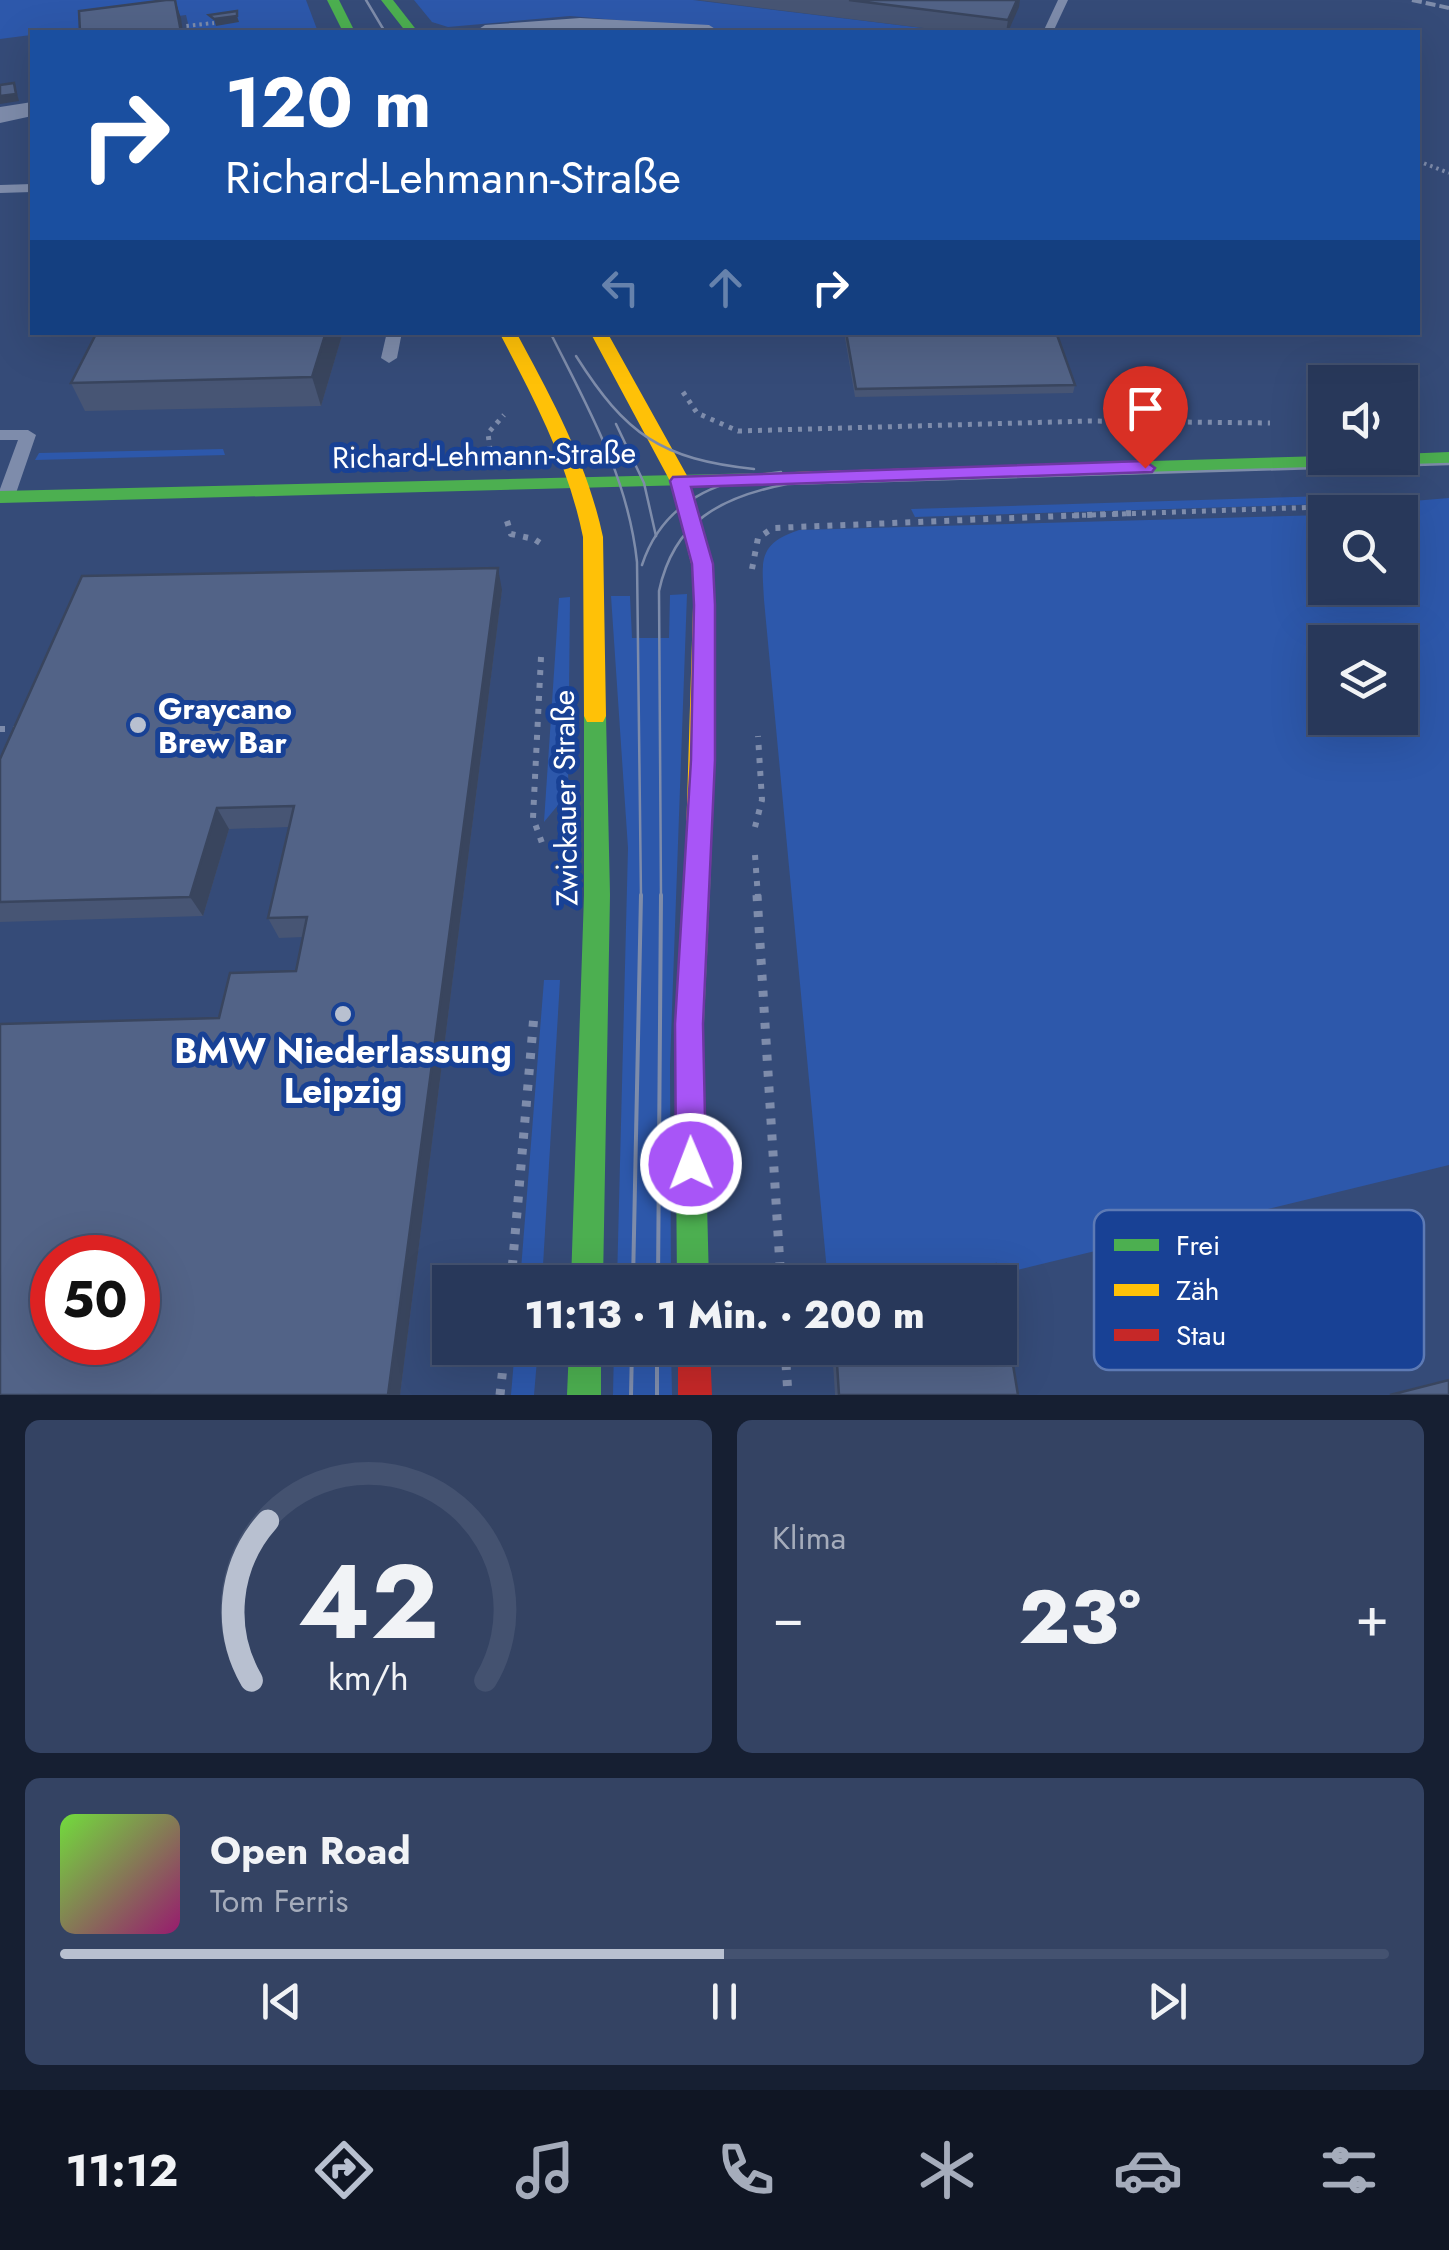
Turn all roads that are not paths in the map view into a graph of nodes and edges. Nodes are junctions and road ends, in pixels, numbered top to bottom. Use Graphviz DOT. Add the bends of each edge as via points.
graph roads {
  1 [pos="333,0"];
  2 [pos="387,0"];
  3 [pos="1064,0"];
  4 [pos="348,30"];
  5 [pos="410,30"];
  6 [pos="509,30"];
  7 [pos="677,30"];
  8 [pos="1049,30"];
  9 [pos="30,188"];
  10 [pos="0,189"];
  11 [pos="394,335"];
  12 [pos="509,335"];
  13 [pos="600,335"];
  14 [pos="389,358"];
  15 [pos="0,435"];
  16 [pos="1449,458"];
  17 [pos="680,481"];
  18 [pos="583,484"];
  19 [pos="3,496"];
  20 [pos="587,1265"];
  21 [pos="693,1265"];
  22 [pos="585,1365"];
  23 [pos="694,1365"];
  24 [pos="584,1395"];
  25 [pos="695,1395"];
  1 -- 4 [label="main road"];
  2 -- 5 [label="main road"];
  3 -- 8 [label="lane"];
  6 -- 7 [label="street" via="580,24"];
  9 -- 10 [label="lane"];
  11 -- 14 [label="lane"];
  12 -- 18 [label="main road, Zwickauer Straße"];
  13 -- 17 [label="main road"];
  15 -- 19 [label="lane" via="28,434"];
  16 -- 17 [label="main road, Richard-Lehmann-Straße"];
  17 -- 18 [label="main road, Richard-Lehmann-Straße"];
  17 -- 21 [label="main road" via="702,564 704,605 689,1045"];
  18 -- 19 [label="main road, Richard-Lehmann-Straße"];
  18 -- 20 [label="main road, Zwickauer Straße" via="592,537 597,896"];
  22 -- 24 [label="main road"];
  23 -- 25 [label="main road"];
}
